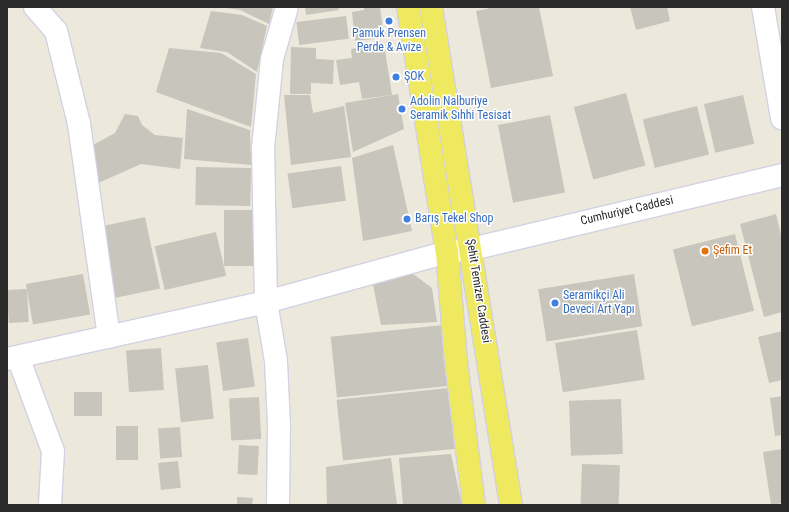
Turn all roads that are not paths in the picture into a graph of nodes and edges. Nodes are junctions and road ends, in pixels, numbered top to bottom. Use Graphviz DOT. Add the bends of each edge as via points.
graph roads {
  1 [pos="35,7"];
  2 [pos="287,7"];
  3 [pos="408,7"];
  4 [pos="431,7"];
  5 [pos="763,7"];
  6 [pos="782,118"];
  7 [pos="782,175"];
  8 [pos="472,249"];
  9 [pos="447,252"];
  10 [pos="266,302"];
  11 [pos="109,337"];
  12 [pos="12,358"];
  13 [pos="50,505"];
  14 [pos="278,505"];
  15 [pos="474,505"];
  16 [pos="511,505"];
  1 -- 11 [label="street" via="56,31 79,124"];
  2 -- 10 [label="street" via="272,59 264,135"];
  3 -- 9 [label="main road, Şehit Temizer Caddesi"];
  4 -- 8 [label="main road, Şehit Temizer Caddesi"];
  5 -- 6 [label="street"];
  7 -- 8 [label="street, Cumhuriyet Caddesi"];
  8 -- 9 [label="street, Cumhuriyet Caddesi"];
  8 -- 16 [label="main road, Şehit Temizer Caddesi"];
  9 -- 10 [label="street, Cumhuriyet Caddesi"];
  9 -- 15 [label="main road, Şehit Temizer Caddesi" via="456,361"];
  10 -- 11 [label="street, Cumhuriyet Caddesi"];
  10 -- 14 [label="street" via="276,375 279,425"];
  11 -- 12 [label="street, Cumhuriyet Caddesi"];
  12 -- 13 [label="street" via="54,451"];
}
